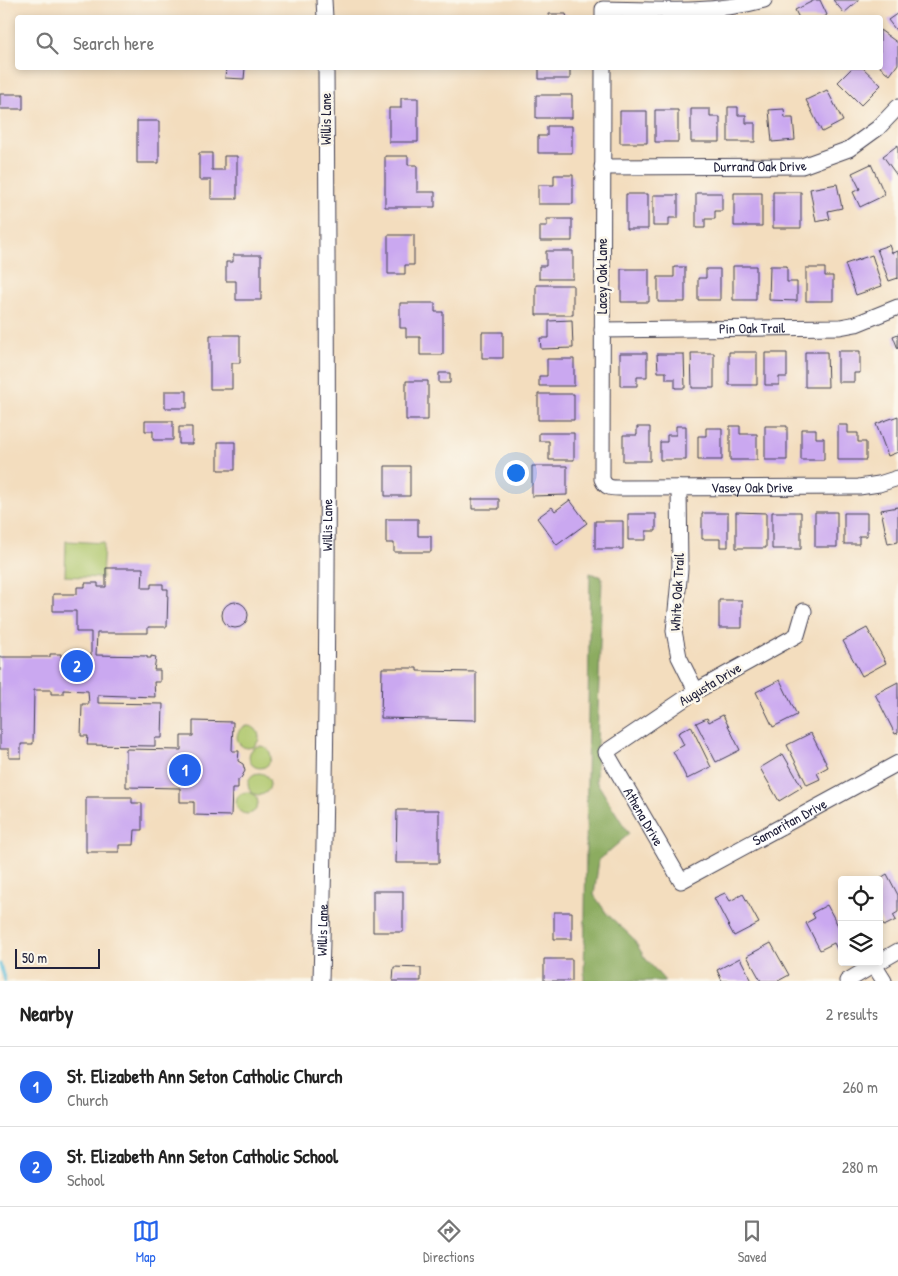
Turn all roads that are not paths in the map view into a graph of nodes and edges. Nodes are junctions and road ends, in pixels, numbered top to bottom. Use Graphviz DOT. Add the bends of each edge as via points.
graph roads {
  1 [pos="324,0"];
  2 [pos="764,0"];
  3 [pos="603,13"];
  4 [pos="325,15"];
  5 [pos="326,70"];
  6 [pos="603,70"];
  7 [pos="898,107"];
  8 [pos="602,167"];
  9 [pos="898,307"];
  10 [pos="602,330"];
  11 [pos="898,478"];
  12 [pos="605,485"];
  13 [pos="679,488"];
  14 [pos="804,611"];
  15 [pos="696,691"];
  16 [pos="606,752"];
  17 [pos="898,763"];
  18 [pos="681,881"];
  19 [pos="898,951"];
  20 [pos="883,960"];
  21 [pos="873,966"];
  22 [pos="878,966"];
  23 [pos="856,979"];
  24 [pos="321,981"];
  25 [pos="884,981"];
  1 -- 4 [label="street"];
  2 -- 3 [label="street" via="725,8"];
  5 -- 24 [label="street, Willis Lane" via="329,407"];
  6 -- 8 [label="street, Lacey Oak Lane"];
  7 -- 8 [label="street, Durrand Oak Drive" via="878,128 849,150 802,166"];
  8 -- 10 [label="street, Lacey Oak Lane"];
  9 -- 10 [label="street, Pin Oak Trail" via="840,327"];
  10 -- 12 [label="street, Lacey Oak Lane" via="602,479"];
  11 -- 13 [label="street, Vasey Oak Drive" via="859,487"];
  12 -- 13 [label="street, Vasey Oak Drive"];
  13 -- 15 [label="street, White Oak Trail" via="680,570 674,631 679,657"];
  14 -- 15 [label="street, Augusta Drive" via="797,635"];
  15 -- 16 [label="street, Augusta Drive"];
  16 -- 18 [label="street, Athena Drive"];
  17 -- 18 [label="street, Samaritan Drive"];
  19 -- 20 [label="street"];
  21 -- 23 [label="street"];
  22 -- 25 [label="street"];
}
